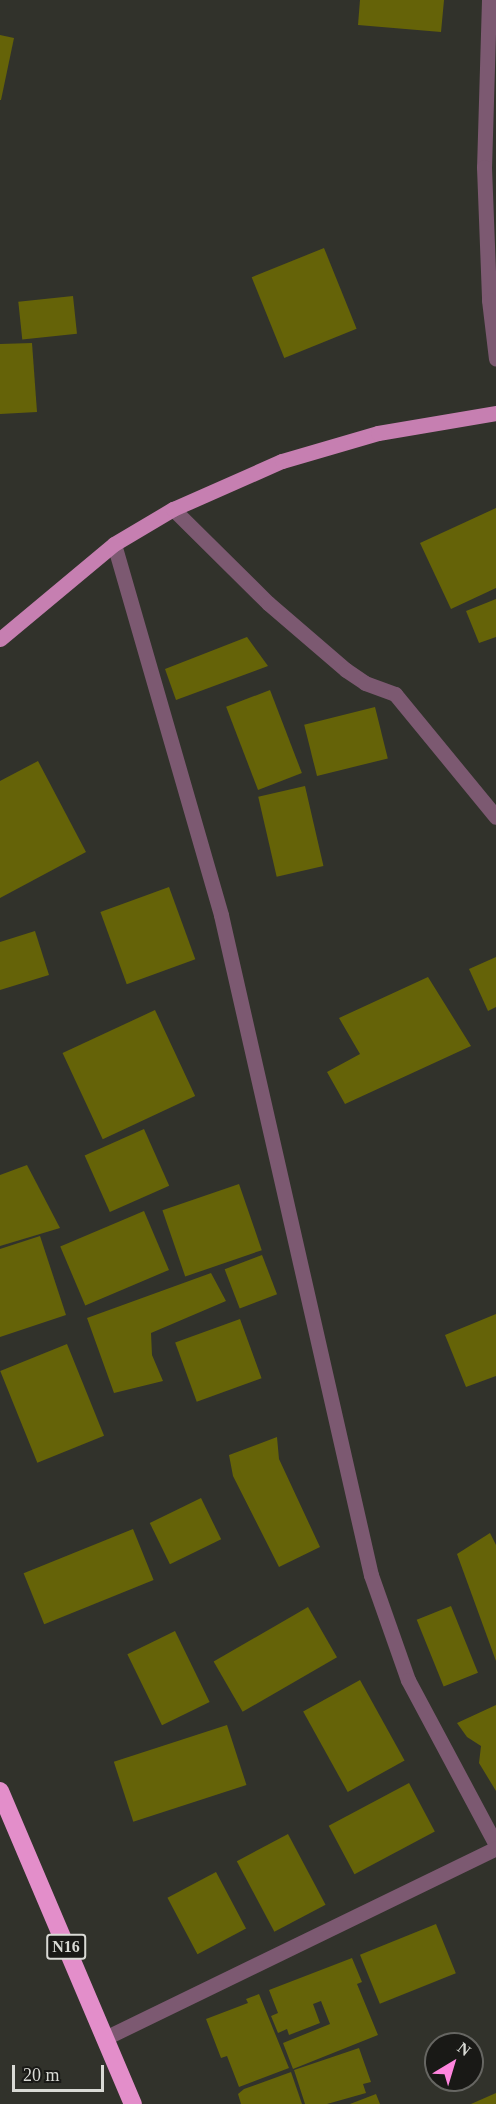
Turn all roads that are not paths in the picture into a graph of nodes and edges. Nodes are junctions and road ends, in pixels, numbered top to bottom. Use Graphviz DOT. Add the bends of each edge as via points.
graph roads {
  1 [pos="489,0"];
  2 [pos="496,359"];
  3 [pos="496,413"];
  4 [pos="172,509"];
  5 [pos="114,544"];
  6 [pos="0,639"];
  7 [pos="496,817"];
  8 [pos="0,1791"];
  9 [pos="496,1846"];
  10 [pos="105,2038"];
  11 [pos="133,2104"];
  1 -- 2 [label="street" via="484,167 489,300"];
  3 -- 4 [label="main road" via="378,433 282,461"];
  4 -- 5 [label="main road"];
  4 -- 7 [label="street" via="268,603 346,670 365,683 395,694"];
  5 -- 6 [label="main road"];
  5 -- 9 [label="street" via="221,915 371,1575 408,1680"];
  8 -- 10 [label="highway, N16"];
  9 -- 10 [label="street"];
  10 -- 11 [label="highway, N16"];
}
